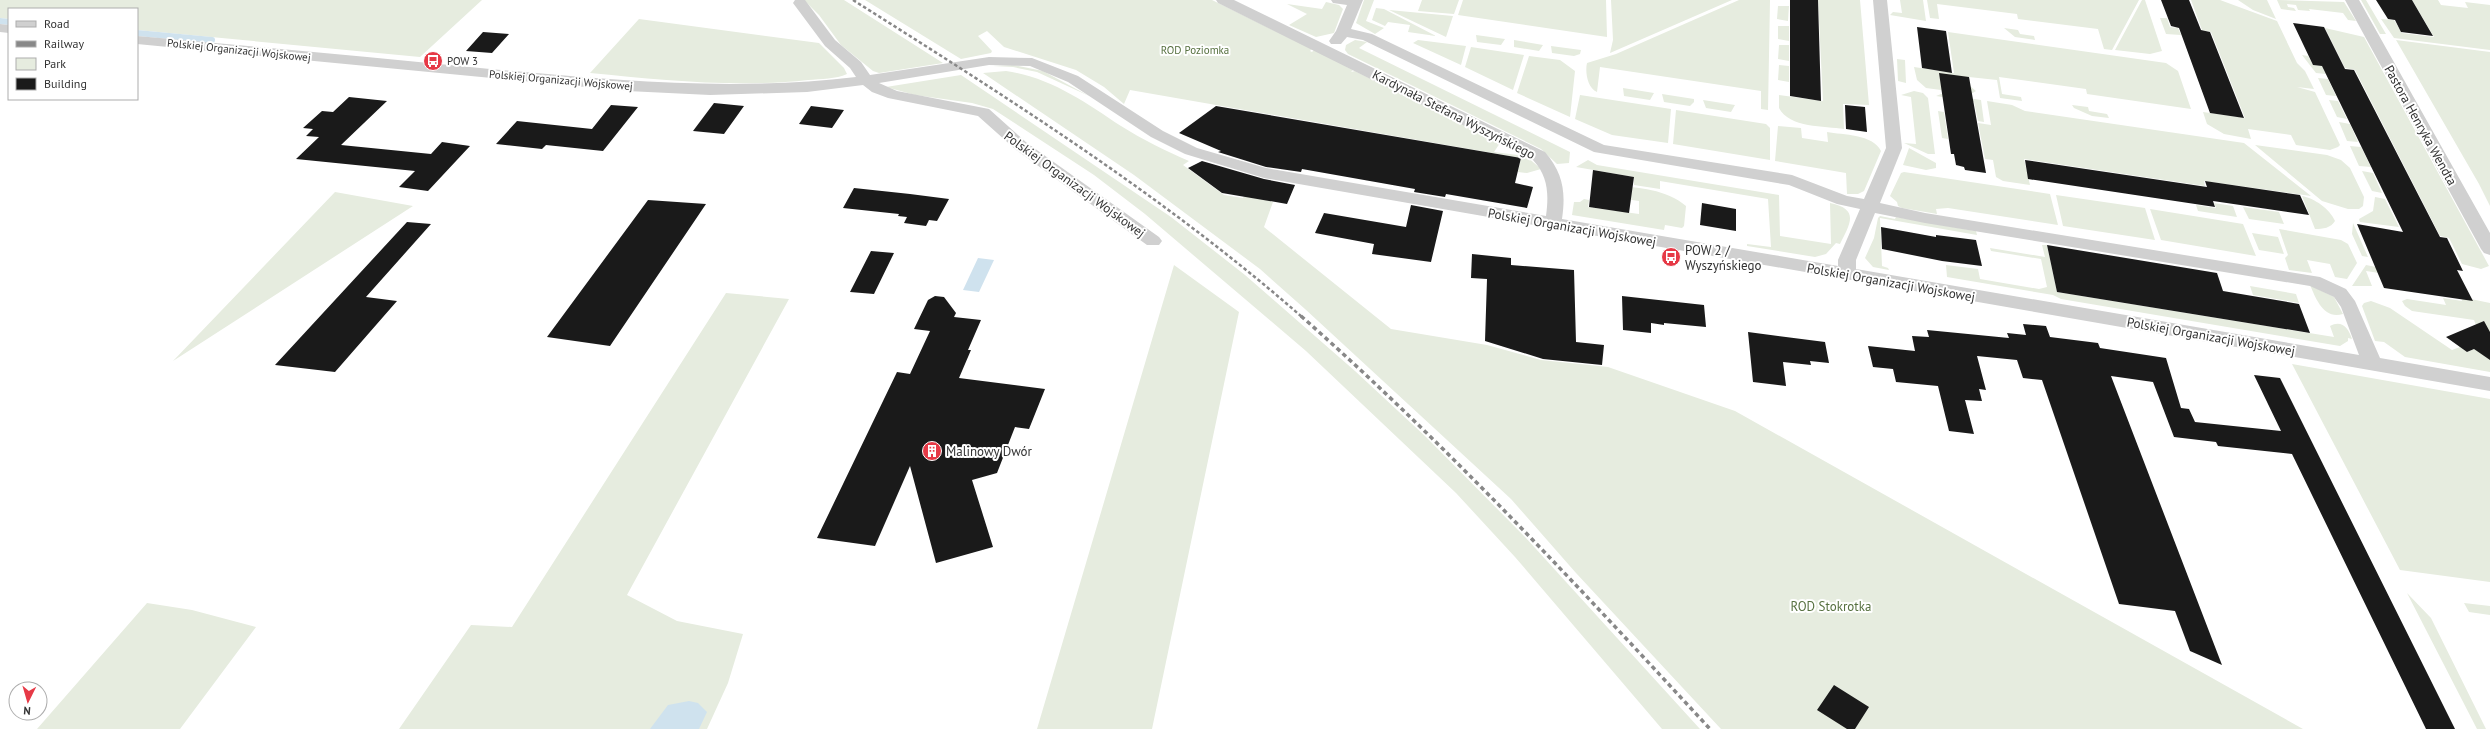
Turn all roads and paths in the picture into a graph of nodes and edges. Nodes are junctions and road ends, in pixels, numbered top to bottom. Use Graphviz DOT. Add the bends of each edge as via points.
graph roads {
  1 [pos="1223,0"];
  2 [pos="1338,0"];
  3 [pos="1880,0"];
  4 [pos="2352,0"];
  5 [pos="1355,1"];
  6 [pos="800,3"];
  7 [pos="1343,32"];
  8 [pos="138,40"];
  9 [pos="1325,49"];
  10 [pos="866,80"];
  11 [pos="1868,205"];
  12 [pos="1553,224"];
  13 [pos="1153,241"];
  14 [pos="2490,249"];
  15 [pos="1847,275"];
  16 [pos="2372,363"];
  17 [pos="2490,384"];
  1 -- 9 [label="street, Kardynała Stefana Wyszyńskiego"];
  2 -- 5 [label="street"];
  3 -- 11 [label="street" via="1894,148"];
  4 -- 14 [label="street, Pastora Henryka Wendta"];
  5 -- 7 [label="street"];
  6 -- 10 [label="street, Polskiej Organizacji Wojskowej" via="830,43 856,65"];
  7 -- 9 [label="street"];
  7 -- 11 [label="street" via="1366,37 1600,148 1792,180 1831,196"];
  8 -- 10 [label="street, Polskiej Organizacji Wojskowej" via="658,89 782,89"];
  9 -- 12 [label="street, Kardynała Stefana Wyszyńskiego" via="1539,156 1551,169 1556,180"];
  10 -- 12 [label="street, Polskiej Organizacji Wojskowej" via="989,61 1032,62 1073,79 1157,134 1213,159 1294,179"];
  10 -- 13 [label="street, Polskiej Organizacji Wojskowej" via="877,89 893,95 983,112 1021,146"];
  11 -- 15 [label="street" via="1847,260"];
  11 -- 16 [label="street" via="1936,220 2314,281 2340,293 2349,305"];
  12 -- 15 [label="street, Polskiej Organizacji Wojskowej"];
  15 -- 16 [label="street, Polskiej Organizacji Wojskowej"];
  16 -- 17 [label="street, Polskiej Organizacji Wojskowej"];
}
